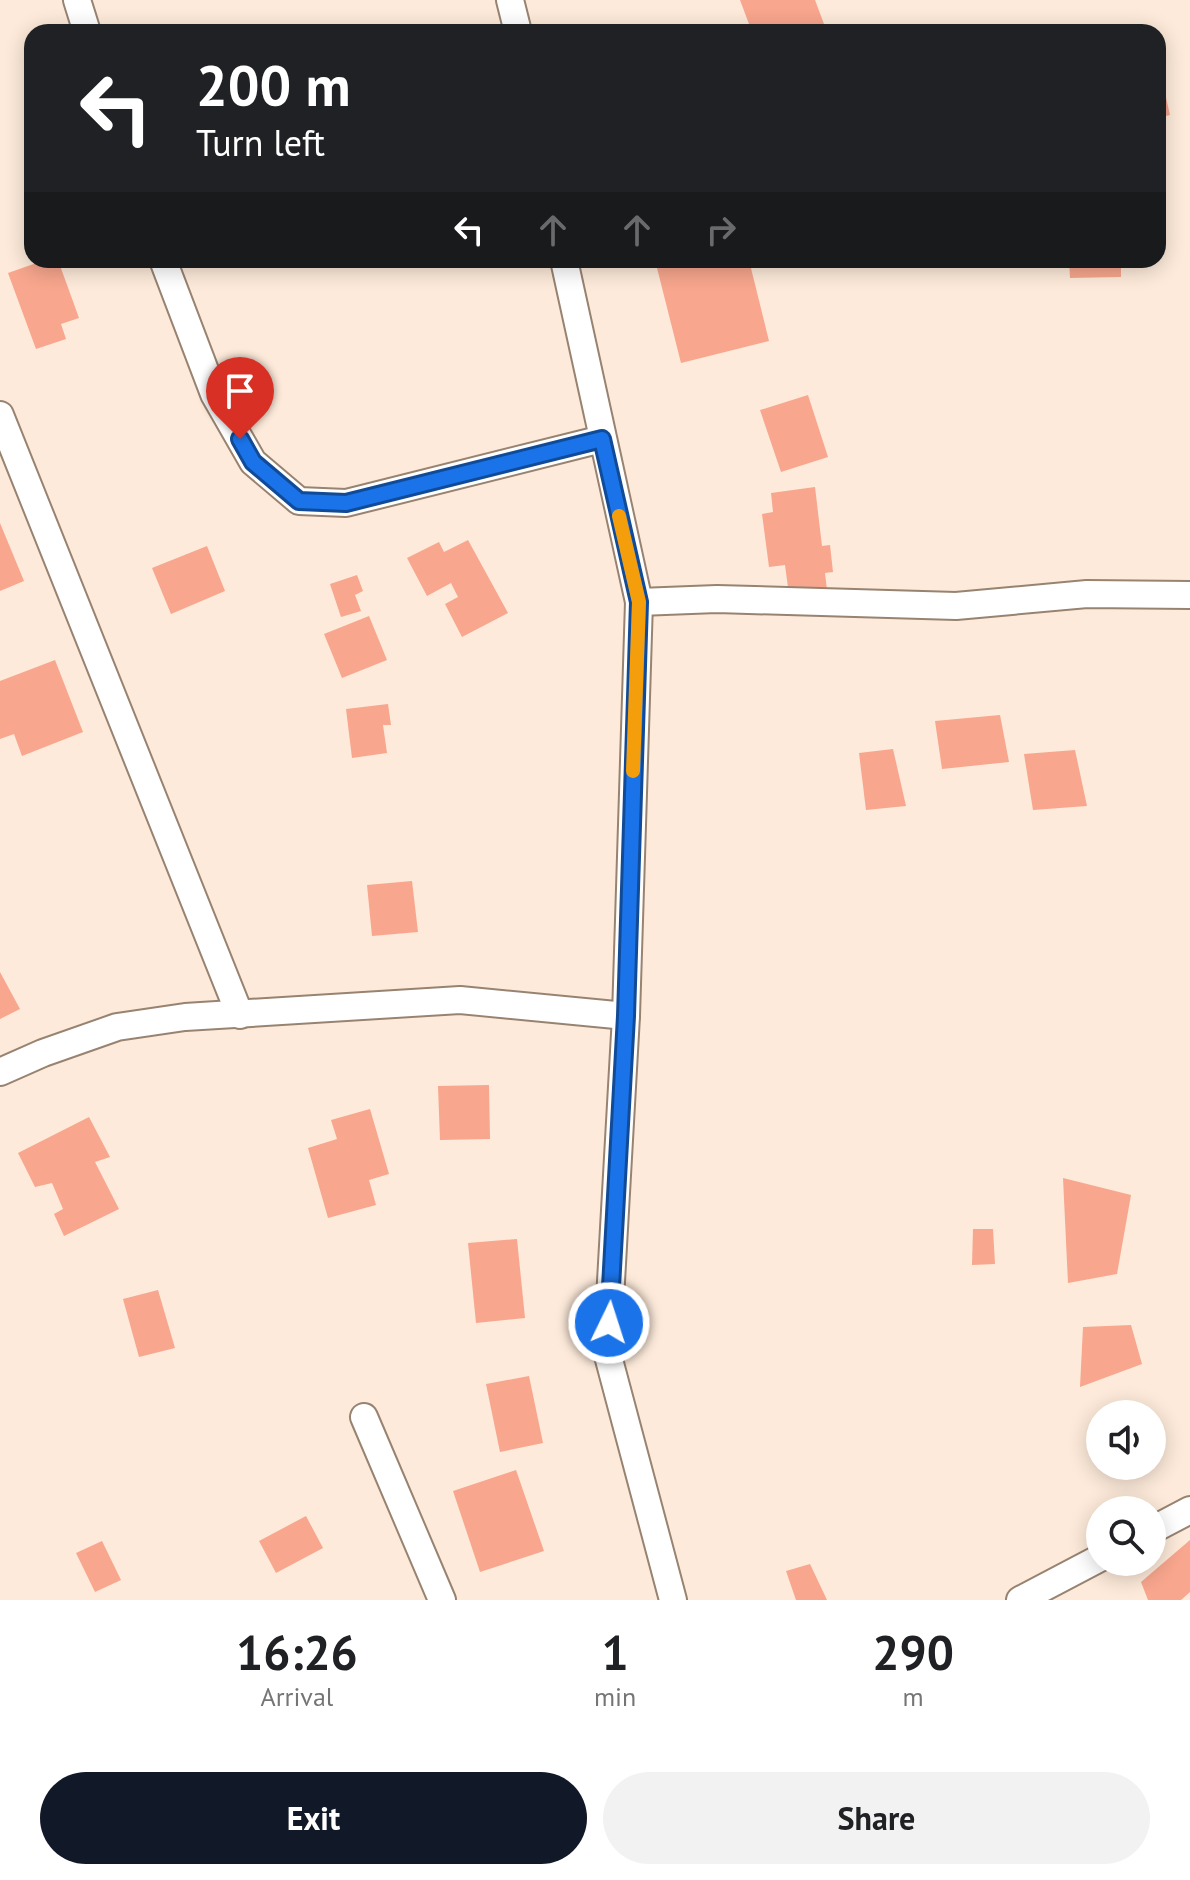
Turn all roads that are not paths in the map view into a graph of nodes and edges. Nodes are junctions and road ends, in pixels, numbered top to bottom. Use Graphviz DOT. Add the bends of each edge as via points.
graph roads {
  1 [pos="77,0"];
  2 [pos="510,0"];
  3 [pos="84,24"];
  4 [pos="516,24"];
  5 [pos="166,268"];
  6 [pos="566,268"];
  7 [pos="0,415"];
  8 [pos="602,439"];
  9 [pos="1190,595"];
  10 [pos="639,602"];
  11 [pos="240,1015"];
  12 [pos="626,1016"];
  13 [pos="0,1072"];
  14 [pos="364,1417"];
  15 [pos="1190,1510"];
  16 [pos="1166,1523"];
  17 [pos="1086,1565"];
  18 [pos="442,1600"];
  19 [pos="673,1600"];
  20 [pos="1020,1600"];
  1 -- 3 [label="street"];
  2 -- 4 [label="street"];
  5 -- 8 [label="street" via="214,394 253,462 299,501 346,503"];
  6 -- 8 [label="street"];
  7 -- 11 [label="street"];
  8 -- 10 [label="street"];
  9 -- 10 [label="street" via="1087,594 956,606"];
  10 -- 12 [label="street"];
  11 -- 12 [label="street" via="460,1000"];
  11 -- 13 [label="street" via="117,1027"];
  12 -- 19 [label="street" via="607,1352"];
  14 -- 18 [label="street"];
  15 -- 16 [label="street"];
  17 -- 20 [label="street"];
}
